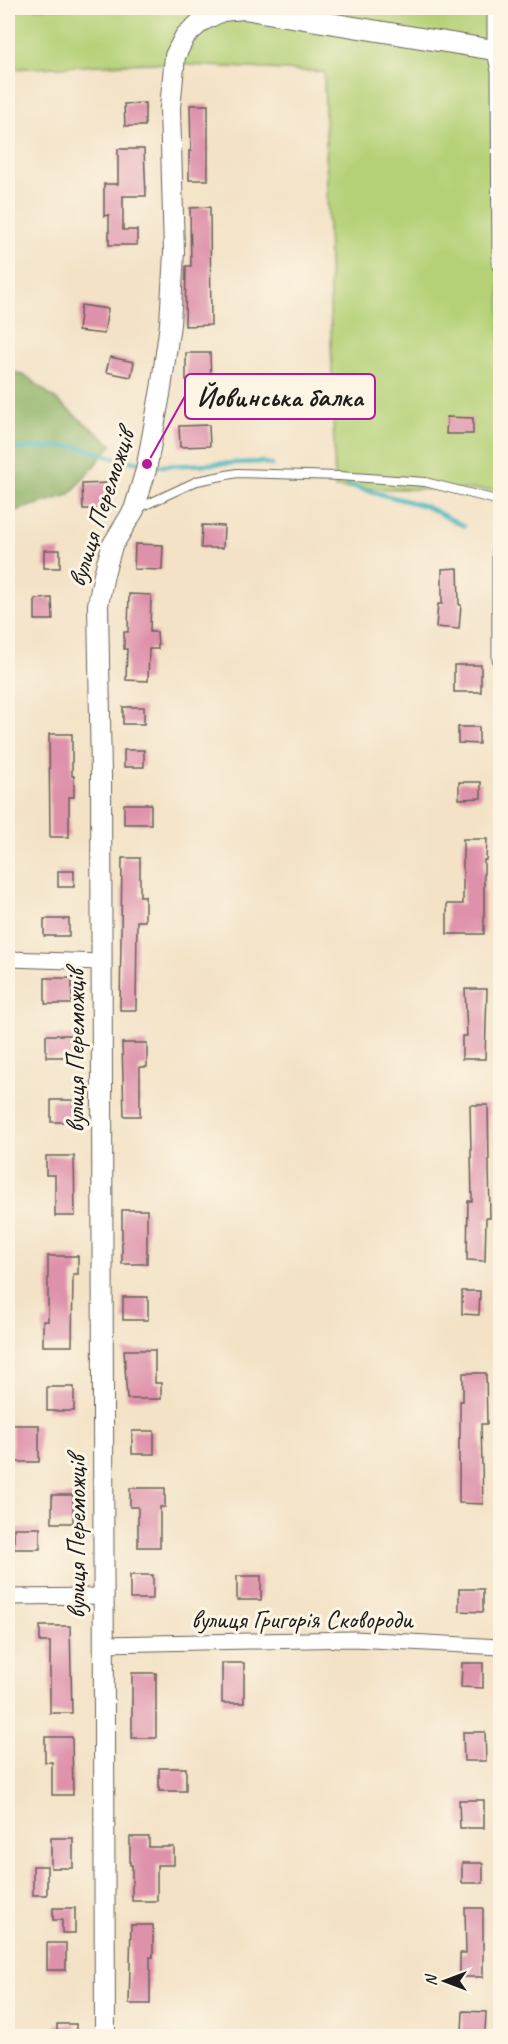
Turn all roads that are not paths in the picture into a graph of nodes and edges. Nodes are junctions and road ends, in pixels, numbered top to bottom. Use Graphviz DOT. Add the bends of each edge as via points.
graph roads {
  1 [pos="495,8"];
  2 [pos="222,9"];
  3 [pos="498,50"];
  4 [pos="501,266"];
  5 [pos="501,501"];
  6 [pos="134,510"];
  7 [pos="501,544"];
  8 [pos="501,659"];
  9 [pos="8,959"];
  10 [pos="101,962"];
  11 [pos="104,1596"];
  12 [pos="8,1597"];
  13 [pos="104,1644"];
  14 [pos="501,1647"];
  15 [pos="105,2037"];
  1 -- 3 [label="street"];
  2 -- 3 [label="street" via="244,9"];
  2 -- 6 [label="street, вулиця Переможців" via="185,36 175,56 171,78 174,252 170,324 154,430"];
  3 -- 4 [label="street"];
  5 -- 6 [label="lane" via="425,482 237,473 197,480"];
  6 -- 10 [label="street, вулиця Переможців" via="112,546 98,605"];
  7 -- 8 [label="street"];
  9 -- 10 [label="street"];
  10 -- 11 [label="street, вулиця Переможців"];
  11 -- 12 [label="street"];
  11 -- 13 [label="street, вулиця Переможців"];
  13 -- 14 [label="street, вулиця Григорія Сковороди" via="354,1639"];
  13 -- 15 [label="street, вулиця Переможців"];
}
